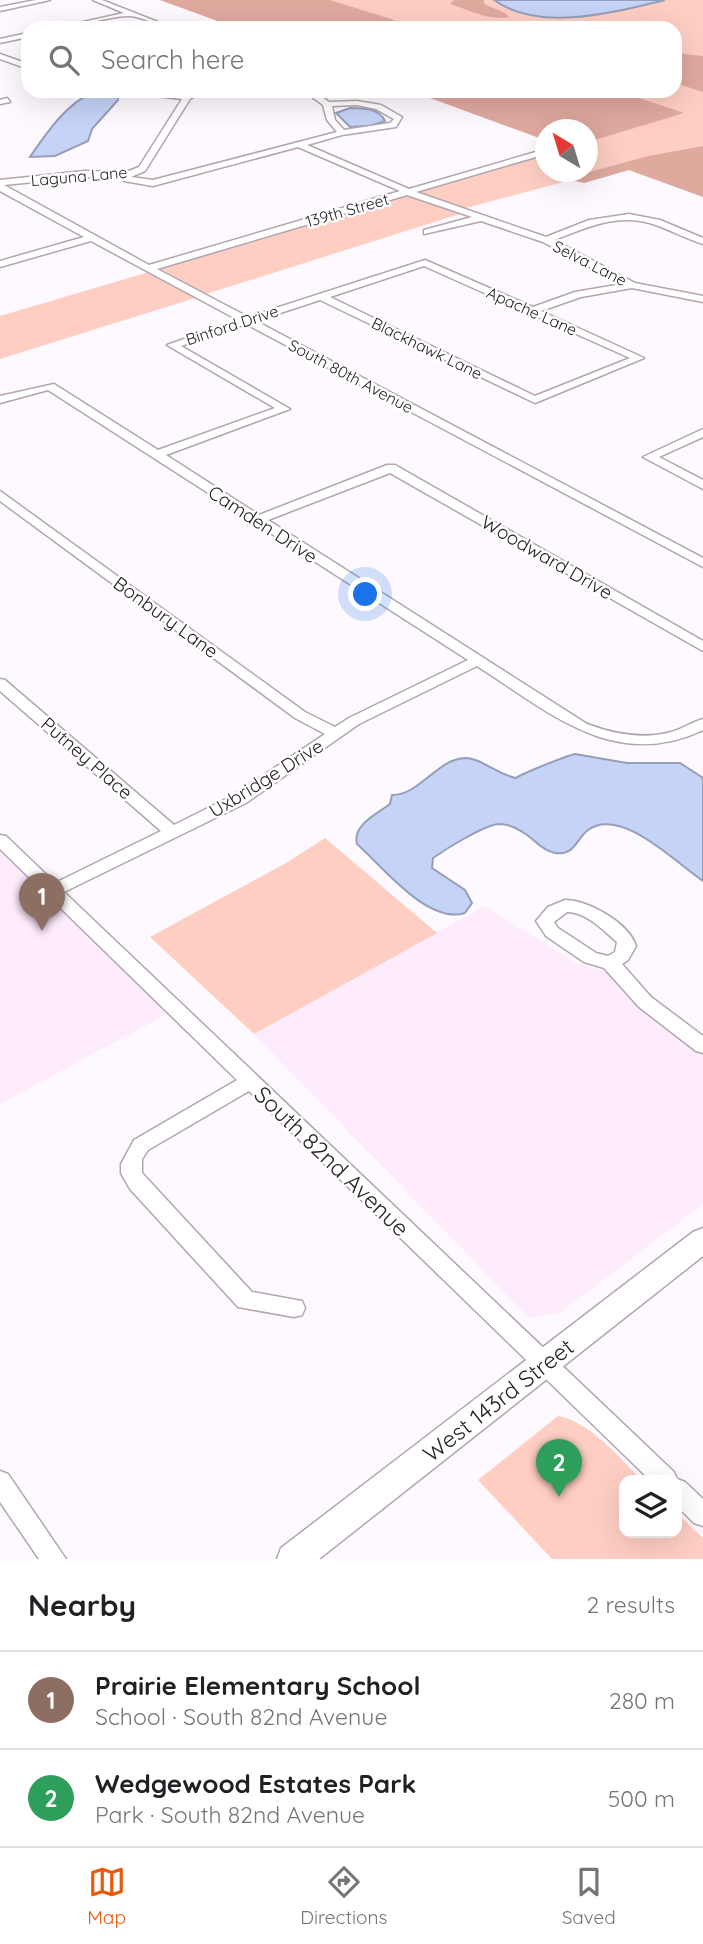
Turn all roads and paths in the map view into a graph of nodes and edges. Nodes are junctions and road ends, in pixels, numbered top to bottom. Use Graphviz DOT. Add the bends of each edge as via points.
graph roads {
  1 [pos="47,0"];
  2 [pos="96,0"];
  3 [pos="33,1"];
  4 [pos="0,9"];
  5 [pos="131,13"];
  6 [pos="94,21"];
  7 [pos="152,21"];
  8 [pos="21,36"];
  9 [pos="0,41"];
  10 [pos="0,56"];
  11 [pos="21,64"];
  12 [pos="186,98"];
  13 [pos="318,98"];
  14 [pos="327,104"];
  15 [pos="342,133"];
  16 [pos="300,145"];
  17 [pos="535,154"];
  18 [pos="127,175"];
  19 [pos="0,185"];
  20 [pos="410,192"];
  21 [pos="480,218"];
  22 [pos="427,232"];
  23 [pos="92,239"];
  24 [pos="546,240"];
  25 [pos="703,241"];
  26 [pos="425,263"];
  27 [pos="0,264"];
  28 [pos="148,268"];
  29 [pos="632,285"];
  30 [pos="318,296"];
  31 [pos="703,299"];
  32 [pos="531,311"];
  33 [pos="245,320"];
  34 [pos="639,358"];
  35 [pos="0,400"];
  36 [pos="703,433"];
  37 [pos="156,455"];
  38 [pos="703,485"];
  39 [pos="0,495"];
  40 [pos="257,520"];
  41 [pos="703,564"];
  42 [pos="703,647"];
  43 [pos="477,661"];
  44 [pos="0,683"];
  45 [pos="703,724"];
  46 [pos="336,734"];
  47 [pos="173,833"];
  48 [pos="0,841"];
  49 [pos="52,891"];
  50 [pos="610,963"];
  51 [pos="703,1046"];
  52 [pos="250,1082"];
  53 [pos="703,1240"];
  54 [pos="294,1308"];
  55 [pos="543,1364"];
  56 [pos="661,1475"];
  57 [pos="0,1482"];
  58 [pos="682,1495"];
  59 [pos="703,1515"];
  60 [pos="54,1559"];
  61 [pos="293,1559"];
  1 -- 3 [label="street"];
  2 -- 5 [label="street"];
  3 -- 4 [label="street"];
  5 -- 6 [label="street"];
  5 -- 7 [label="street"];
  8 -- 9 [label="street"];
  10 -- 11 [label="street"];
  12 -- 18 [label="street, Laguna Lane" via="142,169"];
  13 -- 14 [label="street"];
  14 -- 15 [label="street" via="331,120"];
  14 -- 15 [label="street" via="378,107 399,119 393,125"];
  15 -- 16 [label="street"];
  16 -- 18 [label="street" via="153,183 135,182"];
  16 -- 20 [label="street, Selva Lane"];
  17 -- 20 [label="street, 139th Street"];
  18 -- 19 [label="street, Laguna Lane" via="85,174"];
  19 -- 23 [label="street, South 80th Avenue"];
  20 -- 21 [label="street, Selva Lane"];
  20 -- 28 [label="street, 139th Street"];
  21 -- 22 [label="street"];
  21 -- 24 [label="street, Selva Lane"];
  23 -- 27 [label="street"];
  23 -- 28 [label="street, South 80th Avenue"];
  24 -- 25 [label="street" via="605,218 628,216"];
  24 -- 29 [label="street, Selva Lane"];
  26 -- 30 [label="street, Binford Drive"];
  26 -- 32 [label="street, Apache Lane"];
  28 -- 33 [label="street, South 80th Avenue"];
  29 -- 31 [label="street, Selva Lane"];
  29 -- 32 [label="street" via="579,294"];
  30 -- 33 [label="street, Binford Drive"];
  30 -- 34 [label="street, Blackhawk Lane" via="535,400"];
  32 -- 34 [label="street, Apache Lane"];
  33 -- 37 [label="street, Binford Drive" via="173,345 284,408"];
  33 -- 41 [label="street, South 80th Avenue"];
  35 -- 37 [label="street, Camden Drive" via="50,386"];
  36 -- 38 [label="street" via="649,457"];
  37 -- 40 [label="street, Camden Drive"];
  39 -- 46 [label="street, Bonbury Lane" via="300,715"];
  40 -- 42 [label="street, Woodward Drive" via="391,468"];
  40 -- 43 [label="street, Camden Drive"];
  43 -- 45 [label="street, Camden Drive" via="566,718 604,736 654,741"];
  43 -- 46 [label="street, Uxbridge Drive" via="380,707"];
  44 -- 47 [label="street, Putney Place"];
  46 -- 47 [label="street, Uxbridge Drive" via="240,799"];
  47 -- 49 [label="street, Uxbridge Drive"];
  48 -- 49 [label="street, South 82nd Avenue"];
  49 -- 52 [label="street, South 82nd Avenue"];
  50 -- 50 [label="street" via="590,958 552,932 545,921 553,910 574,904 625,939 622,956"];
  50 -- 51 [label="street" via="645,1002"];
  52 -- 54 [label="street" via="141,1145 132,1155 129,1169 137,1184 246,1300"];
  52 -- 55 [label="street, South 82nd Avenue"];
  53 -- 55 [label="main road, West 143rd Street"];
  55 -- 56 [label="street, South 82nd Avenue"];
  55 -- 61 [label="main road, West 143rd Street"];
  57 -- 60 [label="street"];
  58 -- 59 [label="street"];
}
